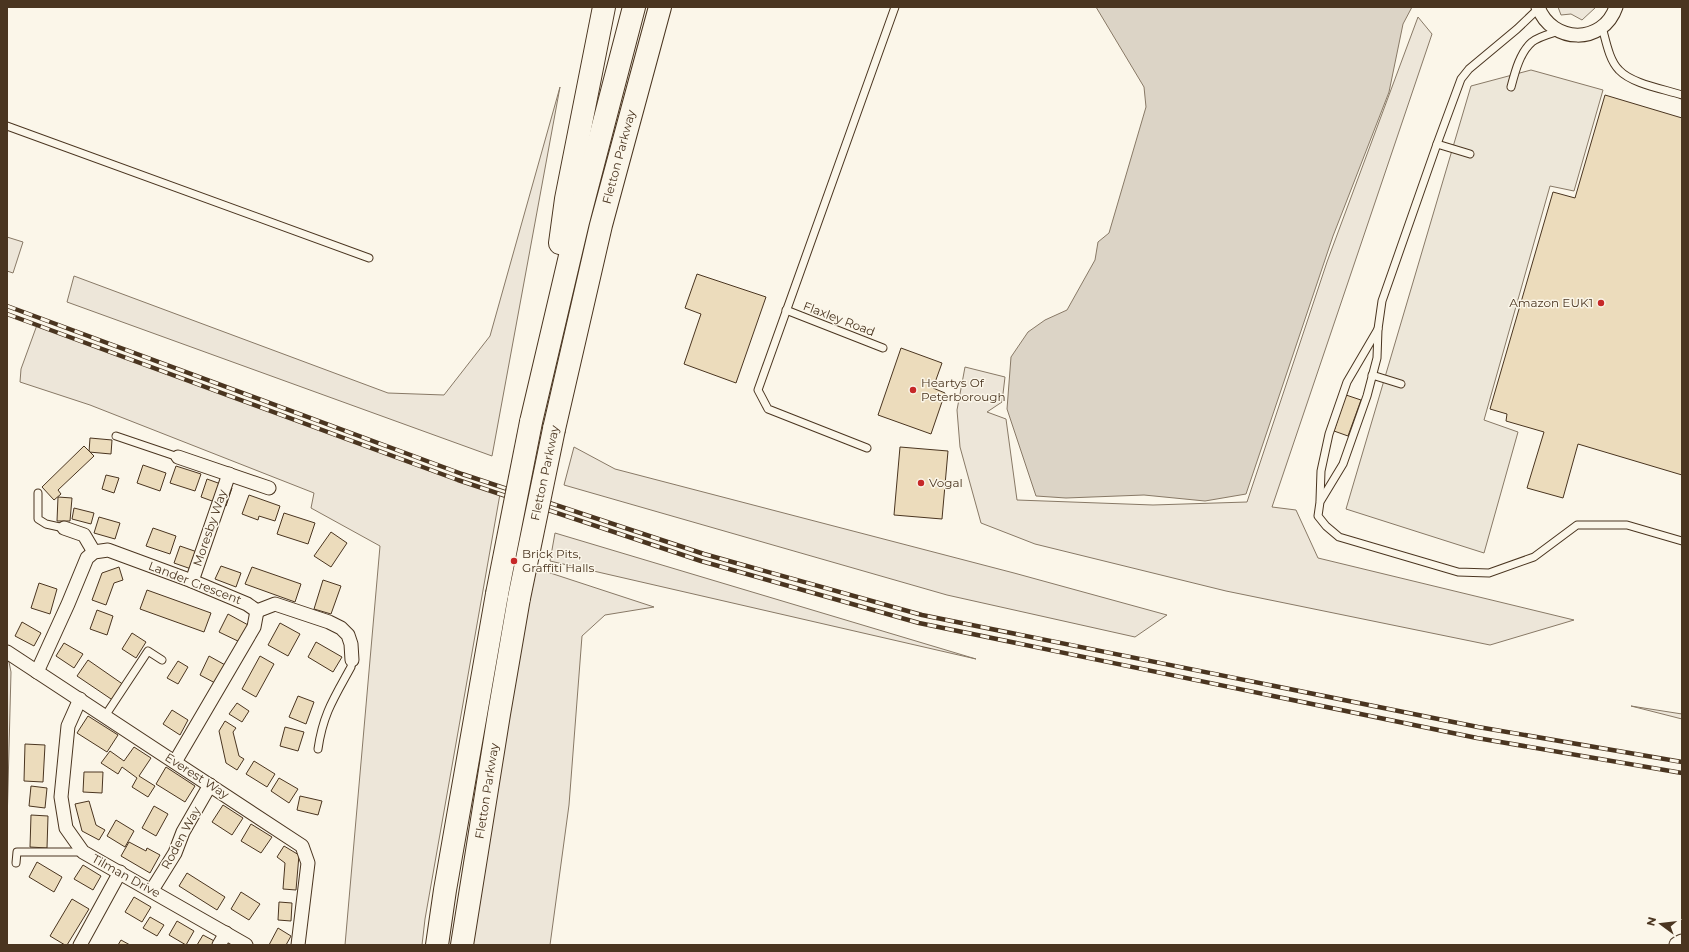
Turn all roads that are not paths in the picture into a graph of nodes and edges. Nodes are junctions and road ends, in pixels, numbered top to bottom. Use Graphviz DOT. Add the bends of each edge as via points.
graph roads {
  1 [pos="604,7"];
  2 [pos="634,7"];
  3 [pos="660,7"];
  4 [pos="675,7"];
  5 [pos="895,7"];
  6 [pos="1616,7"];
  7 [pos="1538,8"];
  8 [pos="1602,27"];
  9 [pos="1559,31"];
  10 [pos="1511,87"];
  11 [pos="1682,95"];
  12 [pos="7,126"];
  13 [pos="1437,144"];
  14 [pos="1470,154"];
  15 [pos="601,225"];
  16 [pos="369,258"];
  17 [pos="786,310"];
  18 [pos="1378,329"];
  19 [pos="884,348"];
  20 [pos="541,375"];
  21 [pos="1372,375"];
  22 [pos="1401,384"];
  23 [pos="116,436"];
  24 [pos="867,448"];
  25 [pos="178,456"];
  26 [pos="229,474"];
  27 [pos="268,488"];
  28 [pos="38,493"];
  29 [pos="1320,502"];
  30 [pos="64,528"];
  31 [pos="1682,541"];
  32 [pos="94,552"];
  33 [pos="192,581"];
  34 [pos="257,611"];
  35 [pos="7,652"];
  36 [pos="162,660"];
  37 [pos="352,660"];
  38 [pos="37,672"];
  39 [pos="80,699"];
  40 [pos="105,716"];
  41 [pos="318,749"];
  42 [pos="175,762"];
  43 [pos="210,785"];
  44 [pos="83,852"];
  45 [pos="16,863"];
  46 [pos="120,872"];
  47 [pos="152,890"];
  48 [pos="226,933"];
  49 [pos="1682,943"];
  50 [pos="80,945"];
  51 [pos="219,945"];
  52 [pos="246,945"];
  53 [pos="298,945"];
  54 [pos="437,945"];
  55 [pos="462,945"];
  56 [pos="1678,945"];
  1 -- 20 [label="highway" via="566,199"];
  2 -- 20 [label="highway, Fletton Parkway"];
  3 -- 15 [label="highway, Fletton Parkway"];
  4 -- 15 [label="highway"];
  5 -- 17 [label="lane"];
  6 -- 8 [label="street"];
  7 -- 9 [label="street" via="1550,25"];
  7 -- 13 [label="lane" via="1461,79"];
  8 -- 9 [label="street" via="1592,33 1580,35 1569,35"];
  8 -- 11 [label="lane" via="1609,52 1618,69 1635,80"];
  9 -- 10 [label="lane" via="1531,42 1519,62"];
  12 -- 16 [label="lane"];
  13 -- 14 [label="lane"];
  13 -- 18 [label="lane" via="1382,301"];
  15 -- 55 [label="highway, Fletton Parkway, bridge" via="554,429 519,598"];
  17 -- 19 [label="lane, Flaxley Road"];
  17 -- 24 [label="lane" via="758,390 768,409"];
  18 -- 21 [label="lane"];
  18 -- 29 [label="lane" via="1347,382 1321,471"];
  20 -- 54 [label="highway, Fletton Parkway, bridge" via="497,594 444,890"];
  21 -- 22 [label="lane"];
  21 -- 29 [label="lane" via="1343,464"];
  23 -- 25 [label="lane"];
  25 -- 26 [label="street, Moresby Way"];
  26 -- 27 [label="street, Moresby Way"];
  26 -- 33 [label="street, Moresby Way"];
  28 -- 30 [label="lane" via="38,519 46,524"];
  29 -- 31 [label="lane" via="1318,516 1339,537 1458,572 1489,573 1534,557 1577,525 1627,525"];
  30 -- 32 [label="street" via="84,535"];
  32 -- 33 [label="street, Lander Crescent" via="108,550"];
  32 -- 38 [label="street" via="87,558"];
  33 -- 34 [label="street, Lander Crescent" via="247,604"];
  34 -- 37 [label="street" via="276,604 341,628 348,635"];
  34 -- 42 [label="street" via="254,627"];
  35 -- 38 [label="street, Everest Way"];
  36 -- 40 [label="lane" via="148,651"];
  37 -- 41 [label="lane" via="351,667 326,712"];
  38 -- 39 [label="street, Everest Way"];
  39 -- 40 [label="street, Everest Way"];
  39 -- 44 [label="street, Tilman Drive" via="68,726 61,797 66,828"];
  40 -- 42 [label="street, Everest Way"];
  42 -- 43 [label="street, Everest Way"];
  43 -- 47 [label="street, Roden Way" via="183,832 175,853"];
  43 -- 53 [label="street, Everest Way" via="302,846 308,863"];
  44 -- 45 [label="lane" via="17,852"];
  44 -- 46 [label="street, Tilman Drive"];
  46 -- 47 [label="street, Tilman Drive"];
  46 -- 50 [label="street"];
  47 -- 48 [label="street, Tilman Drive"];
  48 -- 51 [label="street"];
  48 -- 52 [label="street, Tilman Drive"];
  49 -- 56 [label="street"];
}
